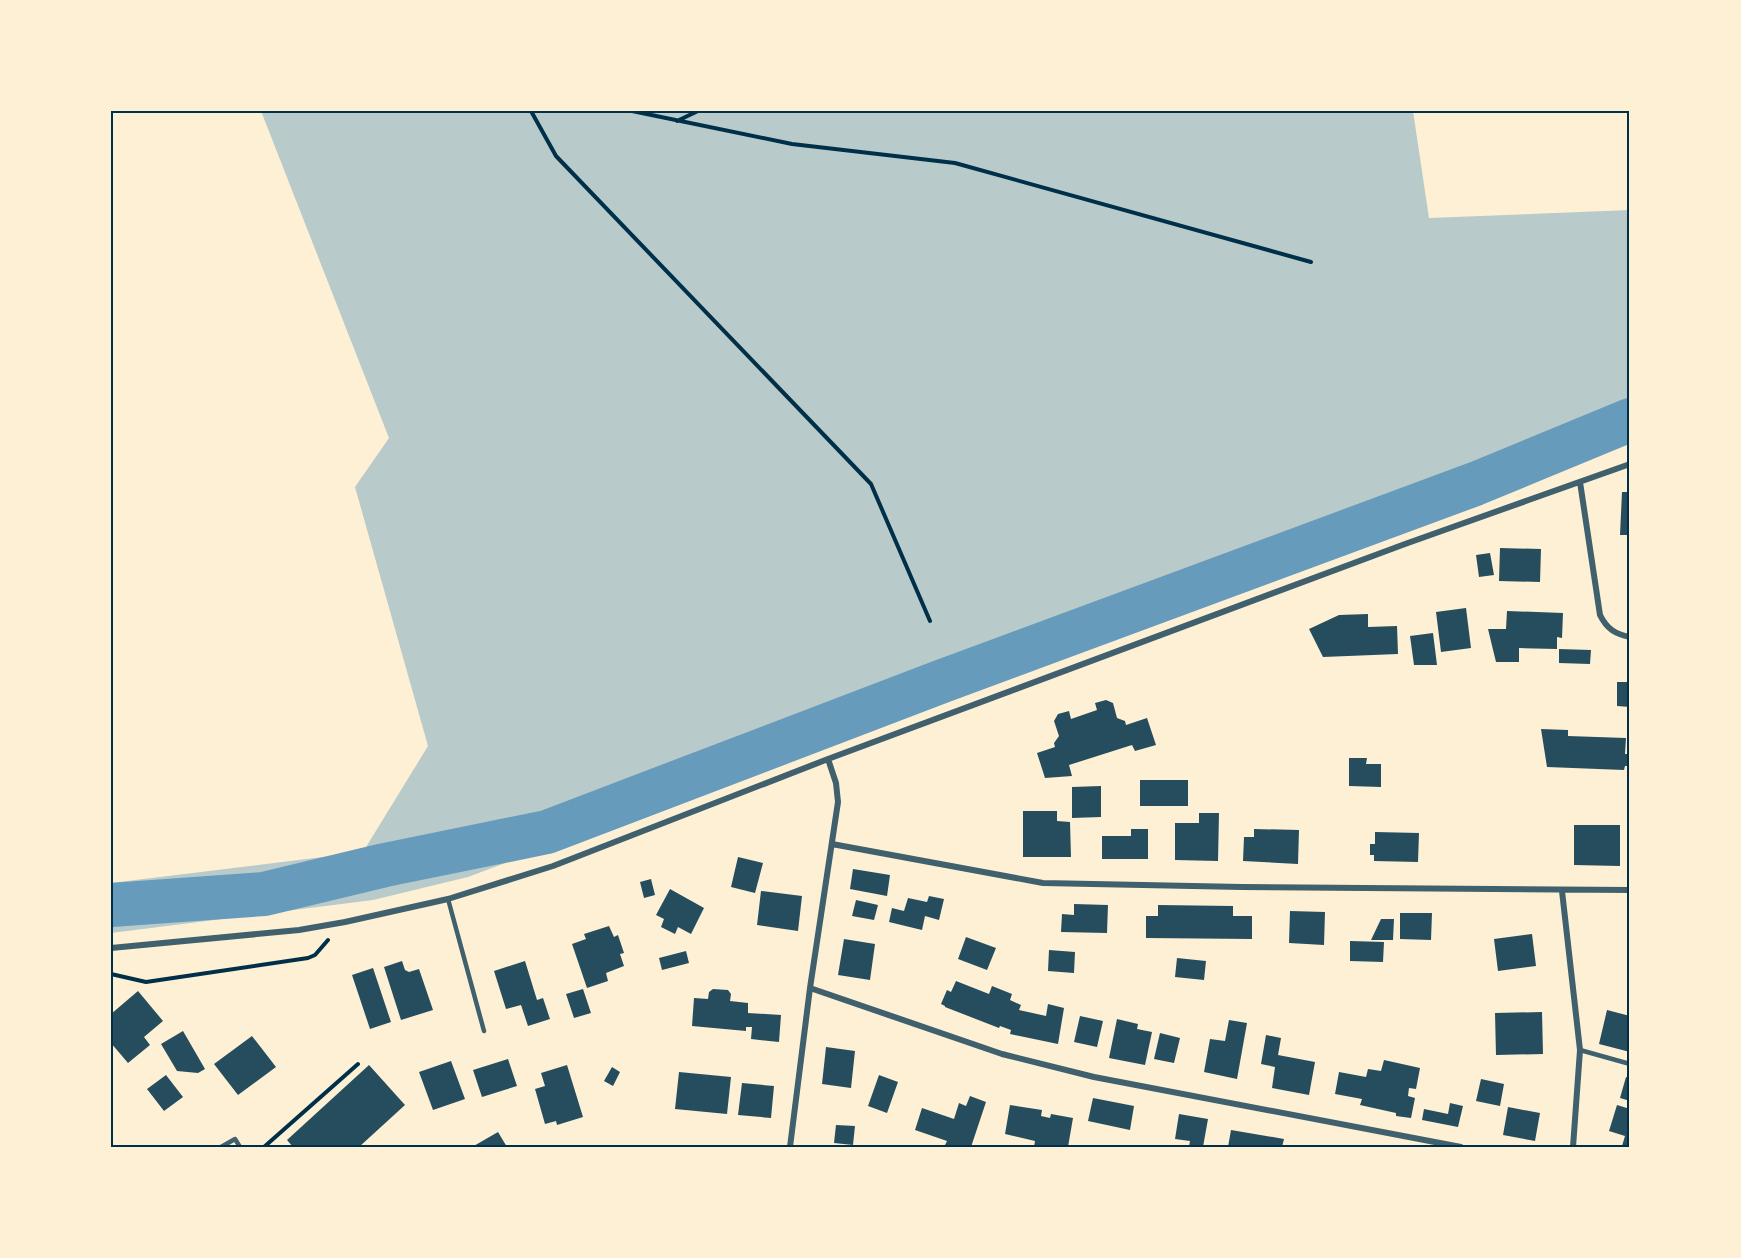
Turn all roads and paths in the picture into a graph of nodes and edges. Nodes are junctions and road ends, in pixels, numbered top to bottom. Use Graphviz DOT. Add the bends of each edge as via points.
graph roads {
  1 [pos="531,111"];
  2 [pos="633,111"];
  3 [pos="698,111"];
  4 [pos="677,121"];
  5 [pos="1311,262"];
  6 [pos="1630,464"];
  7 [pos="1580,482"];
  8 [pos="930,621"];
  9 [pos="1630,637"];
  10 [pos="828,759"];
  11 [pos="832,844"];
  12 [pos="1630,890"];
  13 [pos="1562,891"];
  14 [pos="448,899"];
  15 [pos="345,922"];
  16 [pos="111,948"];
  17 [pos="111,974"];
  18 [pos="810,988"];
  19 [pos="484,1031"];
  20 [pos="1580,1050"];
  21 [pos="358,1064"];
  22 [pos="1630,1064"];
  23 [pos="221,1147"];
  24 [pos="240,1147"];
  25 [pos="264,1147"];
  26 [pos="790,1147"];
  27 [pos="1461,1147"];
  28 [pos="1573,1147"];
  1 -- 8 [label="path" via="556,156 872,484"];
  2 -- 4 [label="path"];
  3 -- 4 [label="path"];
  4 -- 5 [label="path" via="792,144 955,163"];
  6 -- 7 [label="street"];
  7 -- 9 [label="street" via="1600,615 1610,630"];
  7 -- 10 [label="street"];
  10 -- 11 [label="street" via="838,802"];
  10 -- 14 [label="street" via="553,866"];
  11 -- 13 [label="street" via="1043,883"];
  11 -- 18 [label="street"];
  12 -- 13 [label="street"];
  13 -- 20 [label="street"];
  14 -- 15 [label="street"];
  14 -- 19 [label="lane"];
  15 -- 16 [label="street"];
  15 -- 17 [label="path" via="308,958 146,982"];
  18 -- 26 [label="street"];
  18 -- 27 [label="street" via="1002,1054 1094,1077"];
  20 -- 22 [label="lane"];
  20 -- 28 [label="street"];
  21 -- 25 [label="path"];
  23 -- 24 [label="lane" via="235,1139"];
}
